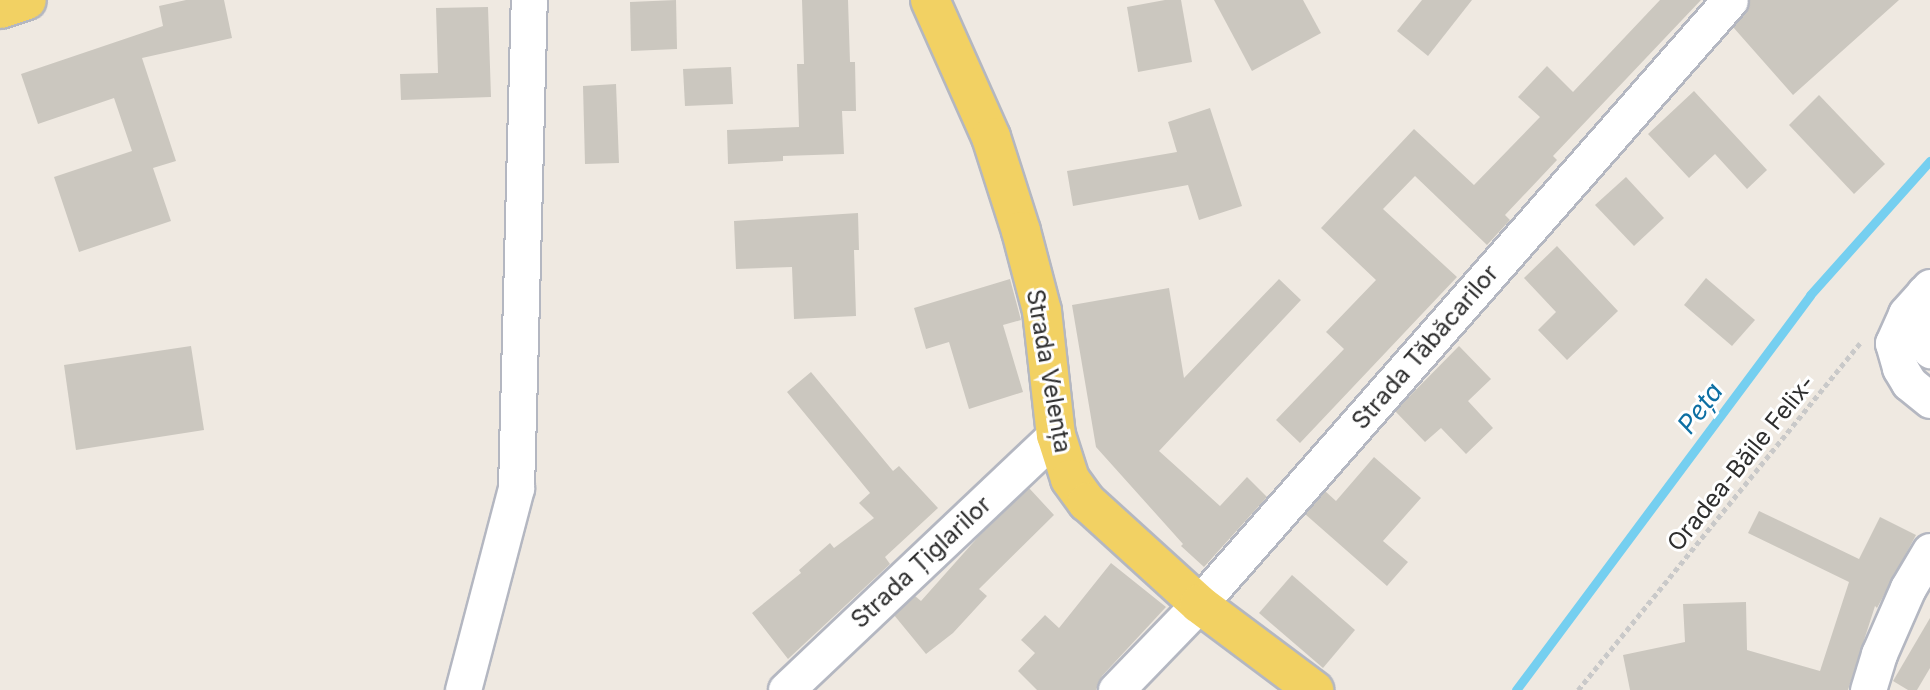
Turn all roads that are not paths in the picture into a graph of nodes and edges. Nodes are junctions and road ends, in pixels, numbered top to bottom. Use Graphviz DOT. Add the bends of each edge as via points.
graph roads {
  1 [pos="27,0"];
  2 [pos="529,0"];
  3 [pos="930,0"];
  4 [pos="1730,0"];
  5 [pos="0,9"];
  6 [pos="1927,290"];
  7 [pos="1930,350"];
  8 [pos="1930,400"];
  9 [pos="1056,435"];
  10 [pos="1930,551"];
  11 [pos="1199,604"];
  12 [pos="463,690"];
  13 [pos="786,690"];
  14 [pos="1116,690"];
  15 [pos="1314,690"];
  16 [pos="1868,690"];
  1 -- 5 [label="main road"];
  2 -- 12 [label="street" via="516,488"];
  3 -- 9 [label="main road, Strada Velența" via="990,137 1021,231 1042,311"];
  4 -- 11 [label="street, Strada Tăbăcarilor"];
  6 -- 7 [label="street" via="1918,310 1919,328"];
  6 -- 8 [label="street" via="1906,314 1893,343 1905,375"];
  9 -- 11 [label="main road, Strada Velența" via="1070,479 1087,502"];
  9 -- 13 [label="street, Strada Țiglarilor"];
  10 -- 16 [label="street" via="1903,599"];
  11 -- 14 [label="street, Strada Tăbăcarilor"];
  11 -- 15 [label="main road, Strada Velența"];
}
